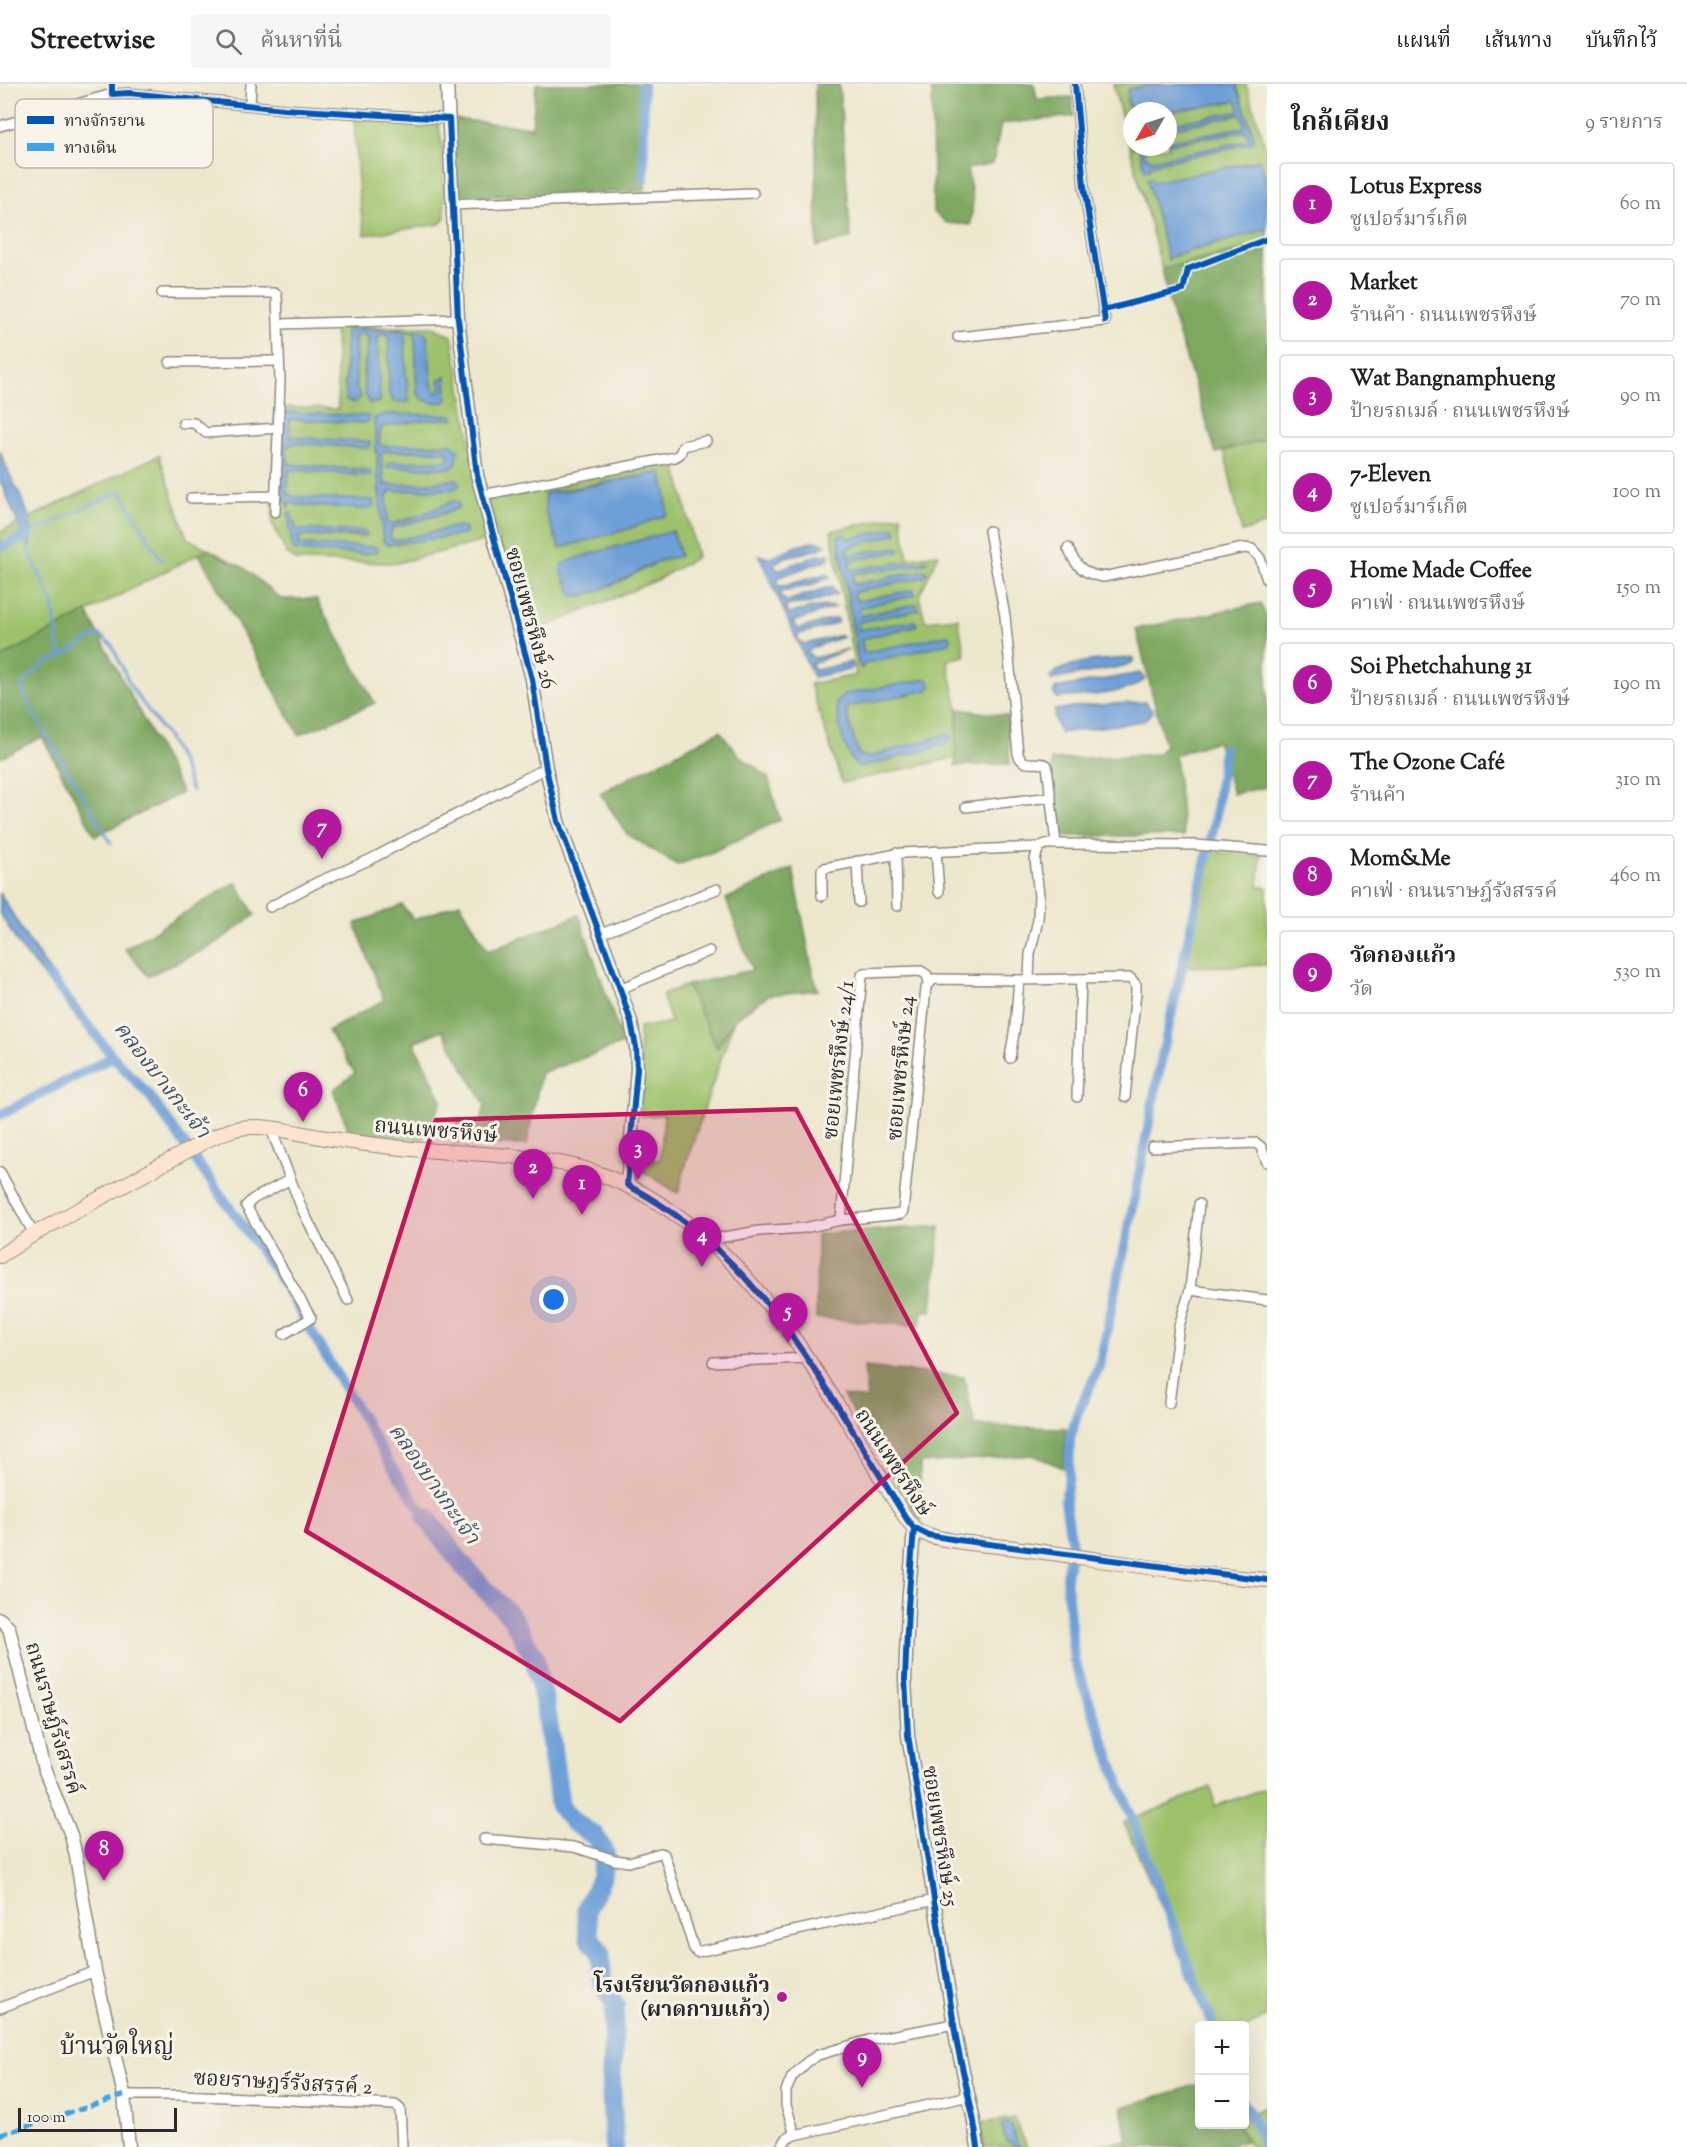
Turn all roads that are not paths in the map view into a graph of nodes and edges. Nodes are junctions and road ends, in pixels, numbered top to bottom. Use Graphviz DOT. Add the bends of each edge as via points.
graph roads {
  1 [pos="251,84"];
  2 [pos="447,84"];
  3 [pos="1075,84"];
  4 [pos="112,89"];
  5 [pos="82,99"];
  6 [pos="190,99"];
  7 [pos="213,101"];
  8 [pos="250,105"];
  9 [pos="449,119"];
  10 [pos="15,121"];
  11 [pos="0,126"];
  12 [pos="753,193"];
  13 [pos="451,205"];
  14 [pos="162,293"];
  15 [pos="458,320"];
  16 [pos="279,324"];
  17 [pos="958,337"];
  18 [pos="279,361"];
  19 [pos="170,362"];
  20 [pos="183,423"];
  21 [pos="278,428"];
  22 [pos="706,441"];
  23 [pos="482,495"];
  24 [pos="276,496"];
  25 [pos="191,498"];
  26 [pos="275,512"];
  27 [pos="989,531"];
  28 [pos="1068,548"];
  29 [pos="1267,580"];
  30 [pos="546,768"];
  31 [pos="1051,797"];
  32 [pos="966,807"];
  33 [pos="1056,844"];
  34 [pos="1039,847"];
  35 [pos="1267,850"];
  36 [pos="936,851"];
  37 [pos="897,853"];
  38 [pos="857,861"];
  39 [pos="717,889"];
  40 [pos="939,892"];
  41 [pos="822,896"];
  42 [pos="859,902"];
  43 [pos="897,906"];
  44 [pos="270,907"];
  45 [pos="598,935"];
  46 [pos="709,951"];
  47 [pos="1024,979"];
  48 [pos="1081,979"];
  49 [pos="929,982"];
  50 [pos="620,989"];
  51 [pos="1010,1058"];
  52 [pos="1077,1096"];
  53 [pos="1125,1097"];
  54 [pos="271,1129"];
  55 [pos="1152,1147"];
  56 [pos="1267,1162"];
  57 [pos="0,1172"];
  58 [pos="289,1180"];
  59 [pos="627,1185"];
  60 [pos="1199,1204"];
  61 [pos="841,1220"];
  62 [pos="34,1234"];
  63 [pos="707,1240"];
  64 [pos="0,1256"];
  65 [pos="1190,1290"];
  66 [pos="348,1300"];
  67 [pos="1267,1300"];
  68 [pos="284,1334"];
  69 [pos="808,1358"];
  70 [pos="713,1362"];
  71 [pos="1169,1403"];
  72 [pos="915,1528"];
  73 [pos="1267,1580"];
  74 [pos="0,1619"];
  75 [pos="484,1839"];
  76 [pos="935,1900"];
  77 [pos="95,1971"];
  78 [pos="0,2008"];
  79 [pos="954,2024"];
  80 [pos="124,2095"];
  81 [pos="969,2096"];
  82 [pos="795,2135"];
  83 [pos="129,2147"];
  84 [pos="402,2147"];
  85 [pos="781,2147"];
  86 [pos="978,2147"];
  1 -- 8 [label="street"];
  2 -- 9 [label="street, ซอยเพชรหึงษ์ 26"];
  3 -- 17 [label="street" via="1084,187 1106,321"];
  4 -- 5 [label="street"];
  4 -- 6 [label="street"];
  7 -- 8 [label="street"];
  8 -- 9 [label="street"];
  9 -- 13 [label="street, ซอยเพชรหึงษ์ 26"];
  10 -- 11 [label="street"];
  12 -- 13 [label="street"];
  13 -- 15 [label="street, ซอยเพชรหึงษ์ 26"];
  14 -- 16 [label="street" via="274,292 278,298"];
  15 -- 16 [label="street"];
  15 -- 23 [label="street, ซอยเพชรหึงษ์ 26"];
  16 -- 18 [label="street"];
  18 -- 19 [label="street"];
  18 -- 21 [label="street"];
  20 -- 21 [label="street" via="194,423 206,432"];
  21 -- 24 [label="street"];
  22 -- 23 [label="street" via="683,446 675,457"];
  23 -- 30 [label="street, ซอยเพชรหึงษ์ 26" via="532,679"];
  24 -- 25 [label="street"];
  24 -- 26 [label="street"];
  27 -- 31 [label="street" via="1005,616 1018,754 1025,764 1047,765"];
  28 -- 29 [label="street" via="1085,573 1103,577 1251,549 1260,558"];
  30 -- 44 [label="street"];
  30 -- 45 [label="street, ซอยเพชรหึงษ์ 26" via="558,821"];
  31 -- 32 [label="street"];
  31 -- 33 [label="street"];
  33 -- 34 [label="street"];
  33 -- 35 [label="street"];
  34 -- 36 [label="street"];
  34 -- 47 [label="street" via="1035,859 1038,920"];
  36 -- 37 [label="street"];
  36 -- 40 [label="street"];
  37 -- 38 [label="street"];
  37 -- 43 [label="street"];
  38 -- 41 [label="street" via="822,870"];
  38 -- 42 [label="street"];
  39 -- 45 [label="street"];
  45 -- 50 [label="street, ซอยเพชรหึงษ์ 26"];
  46 -- 50 [label="street"];
  47 -- 48 [label="street, ซอยเพชรหึงษ์ 24"];
  47 -- 49 [label="street, ซอยเพชรหึงษ์ 24"];
  47 -- 51 [label="street"];
  48 -- 52 [label="street"];
  48 -- 53 [label="street, ซอยเพชรหึงษ์ 24" via="1130,978 1136,985"];
  49 -- 61 [label="street, ซอยเพชรหึงษ์ 24" via="905,1207 900,1214"];
  49 -- 61 [label="street, ซอยเพชรหึงษ์ 24/1" via="921,971 862,975"];
  50 -- 59 [label="street, ซอยเพชรหึงษ์ 26" via="634,1039 637,1069"];
  54 -- 58 [label="street"];
  54 -- 59 [label="main road, ถนนเพชรหึงษ์" via="358,1144 541,1160 582,1168"];
  54 -- 62 [label="main road, ถนนเพชรหึงษ์" via="239,1128 211,1138"];
  55 -- 56 [label="street" via="1256,1143"];
  57 -- 62 [label="street"];
  58 -- 66 [label="street"];
  58 -- 68 [label="street" via="246,1206 312,1318"];
  59 -- 63 [label="main road, ถนนเพชรหึงษ์" via="671,1210"];
  60 -- 65 [label="street"];
  61 -- 63 [label="street, ซอยเพชรหึงษ์ 24"];
  62 -- 64 [label="main road, ถนนเพชรหึงษ์"];
  63 -- 69 [label="main road, ถนนเพชรหึงษ์" via="760,1293"];
  65 -- 67 [label="street"];
  65 -- 71 [label="street" via="1179,1326"];
  69 -- 70 [label="street"];
  69 -- 72 [label="main road, ถนนเพชรหึงษ์"];
  72 -- 73 [label="main road, ถนนเพชรหึงษ์" via="928,1535 958,1540"];
  72 -- 76 [label="street, ซอยเพชรหึงษ์ 25" via="907,1618 906,1707"];
  74 -- 77 [label="street, ถนนราษฎ์รังสรรค์" via="9,1628 43,1766 71,1835"];
  75 -- 76 [label="street" via="574,1847 629,1862 664,1854 697,1952"];
  76 -- 79 [label="street, ซอยเพชรหึงษ์ 25"];
  77 -- 78 [label="street"];
  77 -- 80 [label="street, ถนนราษฎ์รังสรรค์"];
  79 -- 81 [label="street, ซอยเพชรหึงษ์ 25"];
  79 -- 82 [label="street" via="859,2043 807,2062 792,2077 786,2091"];
  80 -- 83 [label="street, ถนนราษฎ์รังสรรค์"];
  80 -- 84 [label="street, ซอยราษฎร์รังสรรค์ 2" via="395,2105 400,2109"];
  81 -- 82 [label="street"];
  81 -- 86 [label="street, ซอยเพชรหึงษ์ 25"];
  82 -- 85 [label="street"];
}
